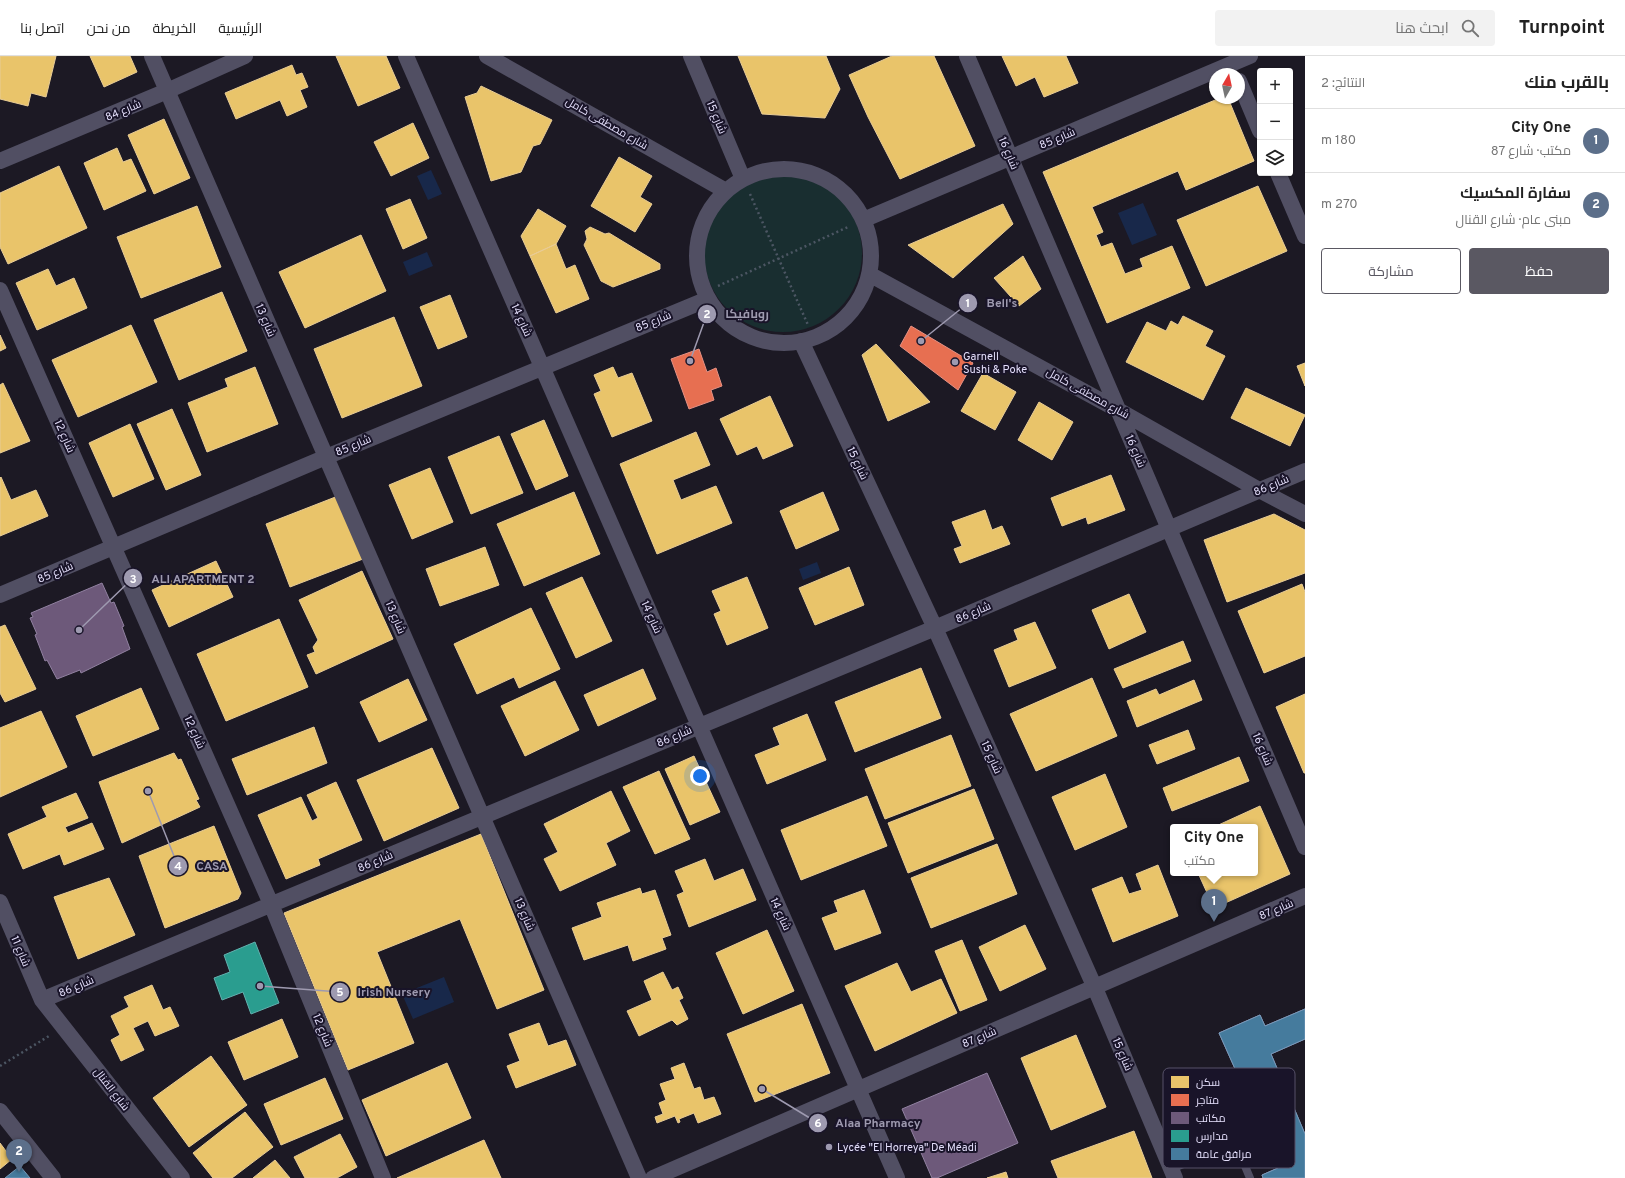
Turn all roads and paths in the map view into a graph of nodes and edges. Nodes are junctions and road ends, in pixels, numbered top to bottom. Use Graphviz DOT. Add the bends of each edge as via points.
graph roads {
  1 [pos="152,56"];
  2 [pos="245,56"];
  3 [pos="406,56"];
  4 [pos="487,56"];
  5 [pos="691,56"];
  6 [pos="967,56"];
  7 [pos="1250,56"];
  8 [pos="1232,65"];
  9 [pos="167,91"];
  10 [pos="1245,96"];
  11 [pos="1257,124"];
  12 [pos="1011,158"];
  13 [pos="0,161"];
  14 [pos="1279,176"];
  15 [pos="743,179"];
  16 [pos="726,191"];
  17 [pos="863,220"];
  18 [pos="1305,236"];
  19 [pos="778,259"];
  20 [pos="869,274"];
  21 [pos="0,290"];
  22 [pos="707,295"];
  23 [pos="807,339"];
  24 [pos="542,366"];
  25 [pos="1118,410"];
  26 [pos="326,457"];
  27 [pos="1305,471"];
  28 [pos="1259,490"];
  29 [pos="1305,514"];
  30 [pos="1169,528"];
  31 [pos="115,548"];
  32 [pos="0,595"];
  33 [pos="935,628"];
  34 [pos="699,726"];
  35 [pos="482,816"];
  36 [pos="1305,847"];
  37 [pos="1305,896"];
  38 [pos="0,902"];
  39 [pos="271,904"];
  40 [pos="1095,988"];
  41 [pos="42,1000"];
  42 [pos="63,1028"];
  43 [pos="0,1066"];
  44 [pos="858,1090"];
  45 [pos="0,1111"];
  46 [pos="1163,1150"];
  47 [pos="1185,1168"];
  48 [pos="1246,1168"];
  49 [pos="1173,1174"];
  50 [pos="53,1178"];
  51 [pos="182,1178"];
  52 [pos="383,1178"];
  53 [pos="639,1178"];
  54 [pos="653,1178"];
  55 [pos="897,1178"];
  56 [pos="1250,1178"];
  1 -- 9 [label="street, شارع 13"];
  2 -- 9 [label="street, شارع 84"];
  3 -- 24 [label="street, شارع 14"];
  4 -- 16 [label="street, شارع مصطفى كامل"];
  5 -- 15 [label="street, شارع 15"];
  6 -- 12 [label="street, شارع 16"];
  7 -- 8 [label="street, شارع 85"];
  8 -- 12 [label="street, شارع 85"];
  9 -- 13 [label="street, شارع 84"];
  9 -- 26 [label="street, شارع 13"];
  10 -- 11 [label="street"];
  12 -- 17 [label="street, شارع 85"];
  12 -- 25 [label="street, شارع 16"];
  14 -- 18 [label="street"];
  15 -- 16 [label="street"];
  15 -- 17 [label="street" via="758,173 789,169 819,177 845,194"];
  15 -- 19 [label="path"];
  16 -- 22 [label="street" via="710,209 700,230 696,253 699,277"];
  17 -- 19 [label="path"];
  17 -- 20 [label="street" via="871,256"];
  19 -- 22 [label="path"];
  19 -- 23 [label="path"];
  20 -- 23 [label="street" via="860,298 845,318 825,332"];
  20 -- 25 [label="street, شارع مصطفى كامل"];
  21 -- 31 [label="street, شارع 12"];
  22 -- 23 [label="street" via="719,314 732,326 748,335 783,342"];
  22 -- 24 [label="street, شارع 85"];
  23 -- 33 [label="street, شارع 15"];
  24 -- 26 [label="street, شارع 85"];
  24 -- 34 [label="street, شارع 14"];
  25 -- 28 [label="street, شارع مصطفى كامل"];
  25 -- 30 [label="street, شارع 16"];
  26 -- 31 [label="street, شارع 85"];
  26 -- 35 [label="street, شارع 13"];
  27 -- 28 [label="street, شارع 86"];
  28 -- 29 [label="street, شارع مصطفى كامل"];
  28 -- 30 [label="street, شارع 86"];
  30 -- 33 [label="street, شارع 86"];
  30 -- 36 [label="street, شارع 16"];
  31 -- 32 [label="street, شارع 85"];
  31 -- 39 [label="street, شارع 12"];
  33 -- 34 [label="street, شارع 86"];
  33 -- 40 [label="street, شارع 15"];
  34 -- 35 [label="street, شارع 86"];
  34 -- 44 [label="street, شارع 14"];
  35 -- 39 [label="street, شارع 86"];
  35 -- 53 [label="street, شارع 13"];
  37 -- 40 [label="street, شارع 87"];
  38 -- 41 [label="street, شارع 11"];
  39 -- 41 [label="street, شارع 86"];
  39 -- 52 [label="street, شارع 12"];
  40 -- 44 [label="street, شارع 87"];
  40 -- 46 [label="street, شارع 15"];
  41 -- 42 [label="street, شارع القنال"];
  42 -- 43 [label="path"];
  42 -- 51 [label="street, شارع القنال"];
  44 -- 54 [label="street, شارع 87"];
  44 -- 55 [label="street, شارع 14"];
  45 -- 50 [label="street"];
  47 -- 49 [label="lane"];
  48 -- 56 [label="lane"];
}
